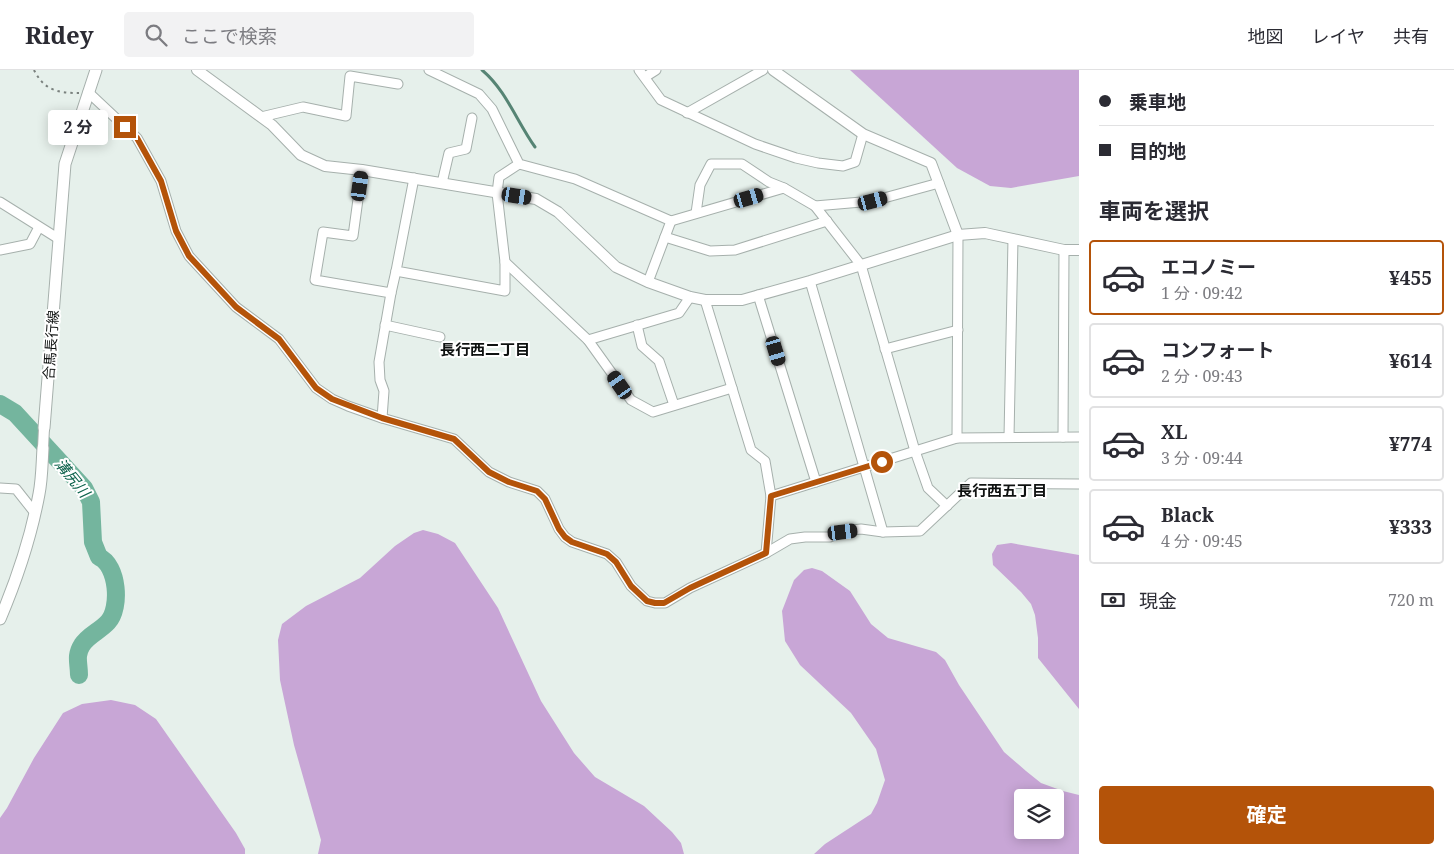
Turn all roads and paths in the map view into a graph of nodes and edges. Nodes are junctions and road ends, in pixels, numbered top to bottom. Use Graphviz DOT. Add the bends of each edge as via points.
graph roads {
  1 [pos="34,70"];
  2 [pos="96,70"];
  3 [pos="197,70"];
  4 [pos="429,70"];
  5 [pos="656,70"];
  6 [pos="763,70"];
  7 [pos="773,70"];
  8 [pos="642,74"];
  9 [pos="398,84"];
  10 [pos="88,92"];
  11 [pos="687,113"];
  12 [pos="261,117"];
  13 [pos="472,118"];
  14 [pos="863,134"];
  15 [pos="519,164"];
  16 [pos="362,170"];
  17 [pos="414,178"];
  18 [pos="442,183"];
  19 [pos="938,183"];
  20 [pos="784,188"];
  21 [pos="497,193"];
  22 [pos="0,202"];
  23 [pos="814,206"];
  24 [pos="696,213"];
  25 [pos="671,221"];
  26 [pos="827,221"];
  27 [pos="39,227"];
  28 [pos="958,235"];
  29 [pos="665,237"];
  30 [pos="1013,238"];
  31 [pos="59,239"];
  32 [pos="0,250"];
  33 [pos="1064,250"];
  34 [pos="1079,250"];
  35 [pos="505,262"];
  36 [pos="861,265"];
  37 [pos="396,271"];
  38 [pos="810,281"];
  39 [pos="648,282"];
  40 [pos="391,293"];
  41 [pos="758,295"];
  42 [pos="690,297"];
  43 [pos="705,300"];
  44 [pos="385,325"];
  45 [pos="637,325"];
  46 [pos="958,330"];
  47 [pos="440,337"];
  48 [pos="588,340"];
  49 [pos="885,350"];
  50 [pos="732,388"];
  51 [pos="674,405"];
  52 [pos="382,418"];
  53 [pos="44,428"];
  54 [pos="1009,437"];
  55 [pos="1063,437"];
  56 [pos="1079,437"];
  57 [pos="957,438"];
  58 [pos="43,448"];
  59 [pos="915,451"];
  60 [pos="865,468"];
  61 [pos="816,482"];
  62 [pos="1079,484"];
  63 [pos="0,488"];
  64 [pos="771,496"];
  65 [pos="947,506"];
  66 [pos="35,513"];
  67 [pos="883,532"];
  68 [pos="766,553"];
  69 [pos="0,619"];
  1 -- 10 [label="path" via="42,84 56,90"];
  2 -- 10 [label="main road, 合馬長行線"];
  3 -- 12 [label="street"];
  4 -- 15 [label="street" via="479,94 492,109"];
  5 -- 8 [label="street"];
  6 -- 11 [label="street"];
  7 -- 14 [label="street"];
  8 -- 11 [label="street" via="661,100"];
  9 -- 12 [label="street" via="350,76 346,116 303,107"];
  10 -- 31 [label="main road, 合馬長行線" via="65,164"];
  10 -- 52 [label="street" via="137,138 161,181 176,231 189,256 236,307 279,339 316,388 332,399"];
  11 -- 14 [label="street" via="796,158 843,166 855,162"];
  12 -- 16 [label="street" via="301,155 325,166"];
  13 -- 18 [label="street" via="466,149 449,153"];
  14 -- 19 [label="street" via="931,163"];
  15 -- 21 [label="street" via="499,177"];
  15 -- 25 [label="street" via="575,179"];
  16 -- 17 [label="street"];
  16 -- 40 [label="street" via="352,236 323,232 315,280"];
  17 -- 18 [label="street"];
  17 -- 37 [label="street"];
  18 -- 21 [label="street"];
  19 -- 23 [label="street" via="873,201"];
  19 -- 28 [label="street"];
  20 -- 23 [label="street"];
  20 -- 24 [label="street"];
  20 -- 24 [label="street" via="742,164 711,164 700,185"];
  21 -- 35 [label="street"];
  21 -- 39 [label="street" via="536,200 558,212 616,267"];
  22 -- 27 [label="street"];
  23 -- 26 [label="street"];
  24 -- 25 [label="street"];
  25 -- 29 [label="street"];
  26 -- 29 [label="street" via="735,250 710,251"];
  26 -- 36 [label="street"];
  27 -- 31 [label="street"];
  27 -- 32 [label="street" via="30,244"];
  28 -- 30 [label="street" via="985,233"];
  28 -- 36 [label="street"];
  28 -- 46 [label="street"];
  29 -- 39 [label="street"];
  30 -- 33 [label="street"];
  30 -- 54 [label="street"];
  31 -- 53 [label="main road, 合馬長行線"];
  33 -- 34 [label="street"];
  33 -- 55 [label="street"];
  35 -- 37 [label="street" via="506,291"];
  35 -- 48 [label="street"];
  36 -- 38 [label="street"];
  36 -- 49 [label="street"];
  37 -- 40 [label="street"];
  38 -- 41 [label="street"];
  38 -- 60 [label="street"];
  39 -- 42 [label="street"];
  40 -- 44 [label="street"];
  41 -- 43 [label="street" via="742,300"];
  41 -- 61 [label="street"];
  42 -- 43 [label="street"];
  42 -- 45 [label="street" via="679,313"];
  43 -- 50 [label="street"];
  44 -- 47 [label="street"];
  44 -- 52 [label="street" via="379,362 384,391"];
  45 -- 48 [label="street"];
  45 -- 51 [label="street" via="642,346 659,361"];
  46 -- 49 [label="street"];
  46 -- 57 [label="street"];
  48 -- 51 [label="street" via="631,400 654,412"];
  49 -- 59 [label="street"];
  50 -- 51 [label="street"];
  50 -- 64 [label="street" via="751,450 765,461"];
  52 -- 68 [label="street" via="454,439 489,472 537,491 545,499 565,537 607,554 647,601 664,603"];
  53 -- 58 [label="street, 合馬長行線"];
  54 -- 55 [label="street"];
  54 -- 57 [label="street"];
  55 -- 56 [label="street"];
  57 -- 59 [label="street"];
  58 -- 66 [label="main road, 合馬長行線" via="40,493"];
  59 -- 60 [label="street"];
  59 -- 65 [label="street" via="928,488"];
  60 -- 61 [label="street"];
  60 -- 67 [label="street"];
  61 -- 64 [label="street"];
  62 -- 65 [label="street" via="971,482"];
  63 -- 66 [label="street" via="16,488"];
  64 -- 68 [label="street"];
  65 -- 67 [label="street" via="920,531"];
  66 -- 69 [label="main road, 合馬長行線" via="26,549"];
  67 -- 68 [label="street" via="861,529 830,537 790,539"];
}
